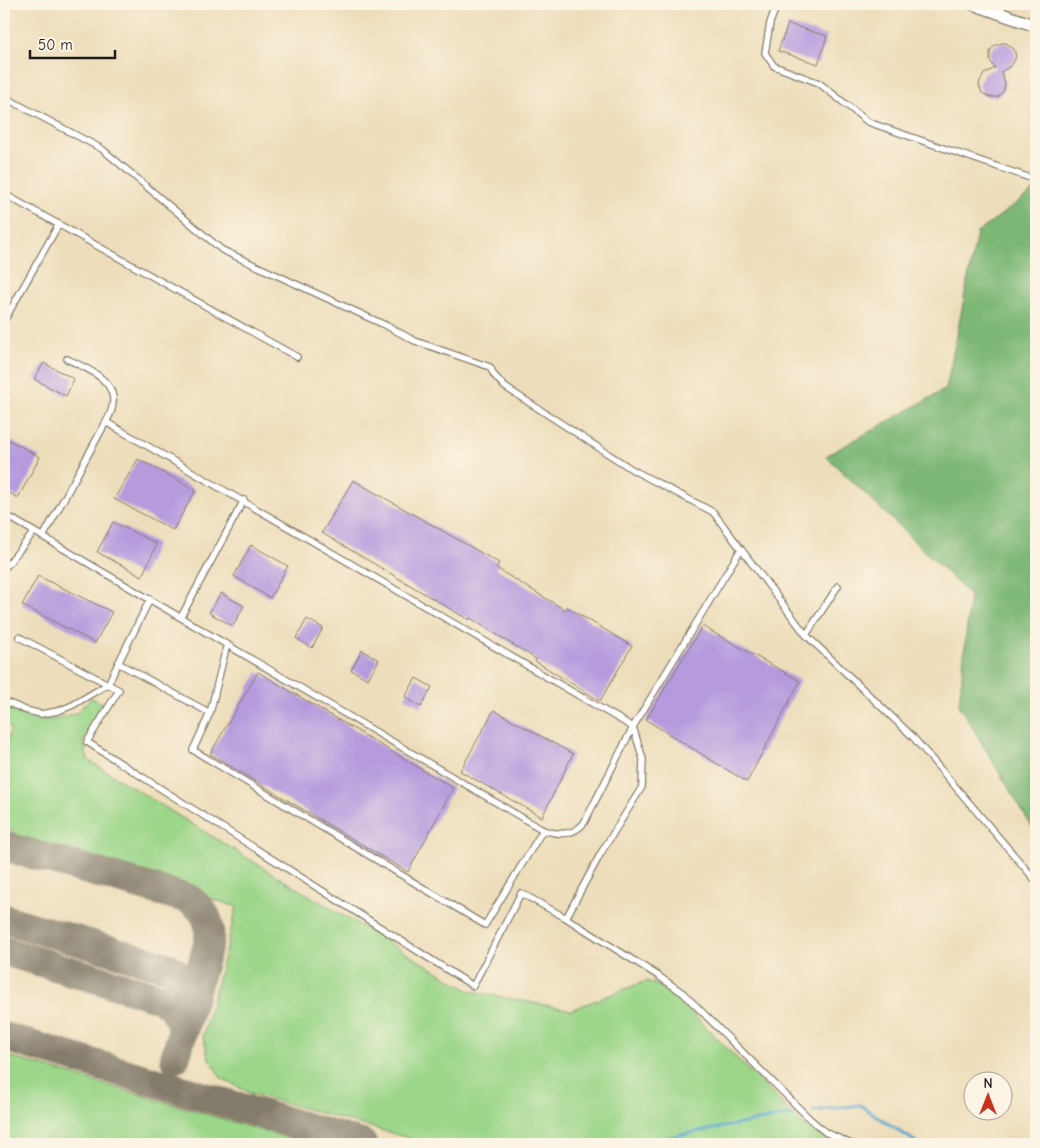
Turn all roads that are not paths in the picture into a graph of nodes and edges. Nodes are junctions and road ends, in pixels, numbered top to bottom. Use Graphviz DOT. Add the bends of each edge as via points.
graph roads {
  1 [pos="777,4"];
  2 [pos="973,4"];
  3 [pos="1036,26"];
  4 [pos="4,97"];
  5 [pos="1036,180"];
  6 [pos="4,194"];
  7 [pos="59,224"];
  8 [pos="4,321"];
  9 [pos="297,357"];
  10 [pos="67,359"];
  11 [pos="106,422"];
  12 [pos="244,500"];
  13 [pos="4,514"];
  14 [pos="34,532"];
  15 [pos="43,537"];
  16 [pos="741,548"];
  17 [pos="4,569"];
  18 [pos="838,586"];
  19 [pos="150,599"];
  20 [pos="181,617"];
  21 [pos="806,634"];
  22 [pos="19,637"];
  23 [pos="227,644"];
  24 [pos="118,662"];
  25 [pos="108,684"];
  26 [pos="4,701"];
  27 [pos="210,712"];
  28 [pos="633,727"];
  29 [pos="543,830"];
  30 [pos="1036,881"];
  31 [pos="566,918"];
  32 [pos="851,1144"];
  1 -- 5 [label="lane" via="765,53 774,66 819,83 868,122"];
  2 -- 3 [label="street"];
  4 -- 16 [label="lane" via="102,149 222,250 415,341 490,366 505,387 633,470 713,512"];
  6 -- 7 [label="lane"];
  7 -- 8 [label="lane"];
  7 -- 9 [label="lane"];
  10 -- 11 [label="lane" via="103,379 110,388 113,411"];
  11 -- 12 [label="lane"];
  11 -- 15 [label="lane"];
  12 -- 20 [label="lane"];
  12 -- 28 [label="lane"];
  13 -- 14 [label="lane"];
  14 -- 15 [label="lane"];
  14 -- 17 [label="lane"];
  15 -- 19 [label="lane"];
  16 -- 21 [label="lane"];
  16 -- 28 [label="lane"];
  18 -- 21 [label="lane"];
  19 -- 20 [label="lane"];
  19 -- 24 [label="lane"];
  20 -- 23 [label="lane"];
  21 -- 30 [label="lane" via="912,736"];
  22 -- 25 [label="lane"];
  23 -- 27 [label="lane"];
  23 -- 29 [label="lane"];
  24 -- 25 [label="lane"];
  24 -- 27 [label="lane"];
  25 -- 26 [label="lane" via="73,705 41,714"];
  25 -- 31 [label="lane" via="119,690 87,742 473,986 521,893"];
  27 -- 29 [label="lane" via="193,750 486,925"];
  28 -- 29 [label="lane" via="578,830 570,834"];
  28 -- 31 [label="lane" via="643,759 642,786"];
  31 -- 32 [label="lane" via="683,993 810,1119 825,1132"];
}
